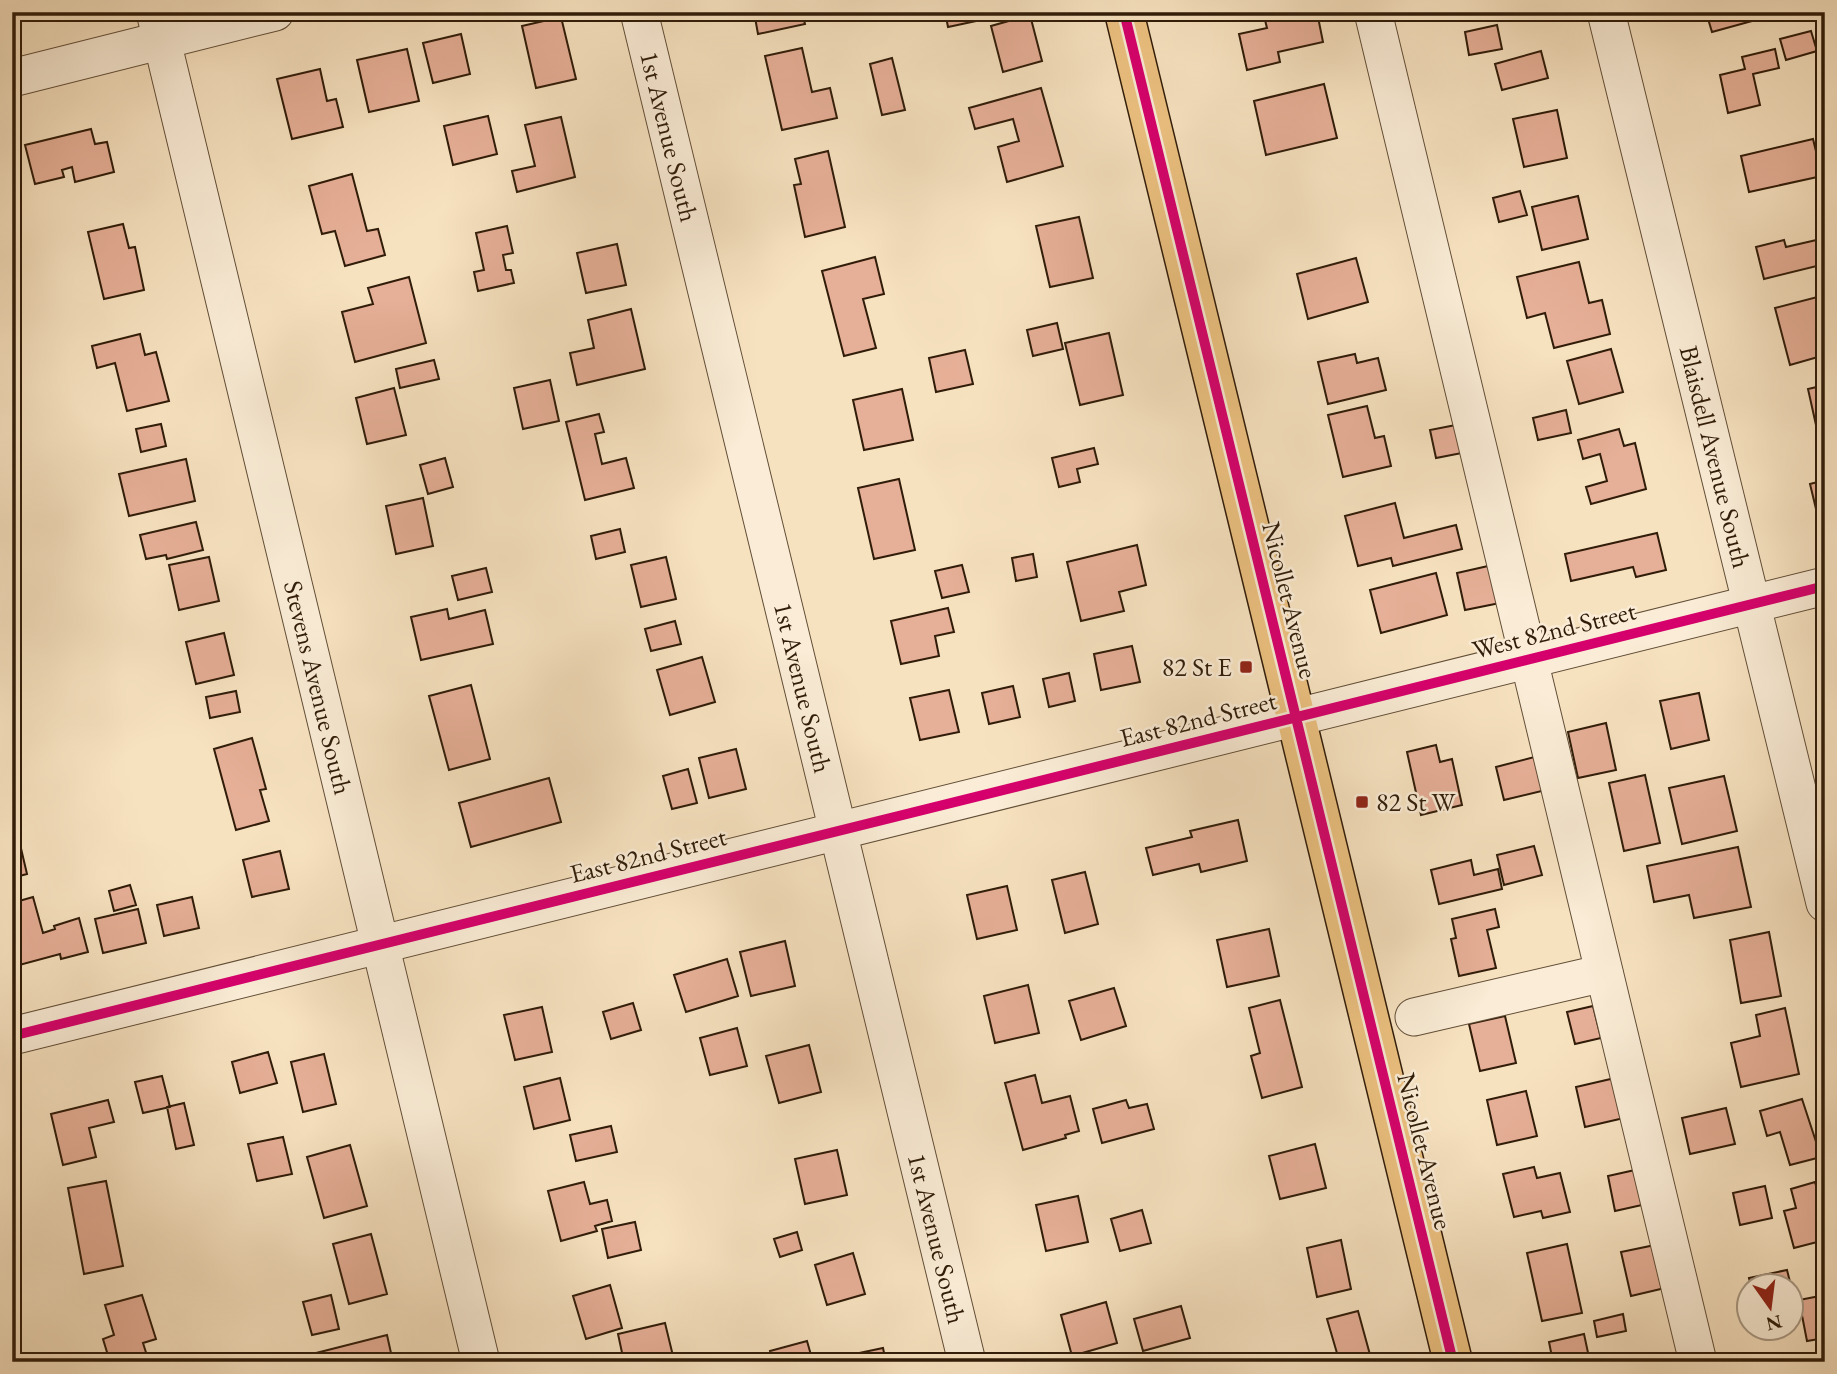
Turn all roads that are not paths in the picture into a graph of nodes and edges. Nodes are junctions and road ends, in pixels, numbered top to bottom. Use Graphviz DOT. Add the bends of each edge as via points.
graph roads {
  1 [pos="275,12"];
  2 [pos="639,12"];
  3 [pos="1124,12"];
  4 [pos="1373,12"];
  5 [pos="1605,12"];
  6 [pos="159,26"];
  7 [pos="12,78"];
  8 [pos="1825,586"];
  9 [pos="1750,605"];
  10 [pos="1529,660"];
  11 [pos="1295,718"];
  12 [pos="837,832"];
  13 [pos="1825,903"];
  14 [pos="379,944"];
  15 [pos="1604,973"];
  16 [pos="1413,1017"];
  17 [pos="12,1036"];
  18 [pos="481,1362"];
  19 [pos="967,1362"];
  20 [pos="1453,1362"];
  21 [pos="1698,1362"];
  1 -- 6 [label="street"];
  2 -- 12 [label="street, 1st Avenue South"];
  3 -- 11 [label="main road, Nicollet Avenue"];
  4 -- 10 [label="street"];
  5 -- 9 [label="street, Blaisdell Avenue South"];
  6 -- 7 [label="street"];
  6 -- 14 [label="street, Stevens Avenue South"];
  8 -- 9 [label="street, West 82nd Street"];
  9 -- 10 [label="street, West 82nd Street"];
  9 -- 13 [label="street, Blaisdell Avenue South"];
  10 -- 11 [label="street, West 82nd Street"];
  10 -- 15 [label="street"];
  11 -- 12 [label="street, East 82nd Street"];
  11 -- 20 [label="main road, Nicollet Avenue"];
  12 -- 14 [label="street, East 82nd Street"];
  12 -- 19 [label="street, 1st Avenue South"];
  14 -- 17 [label="street, East 82nd Street"];
  14 -- 18 [label="street, Stevens Avenue South"];
  15 -- 16 [label="street"];
  15 -- 21 [label="street"];
}
